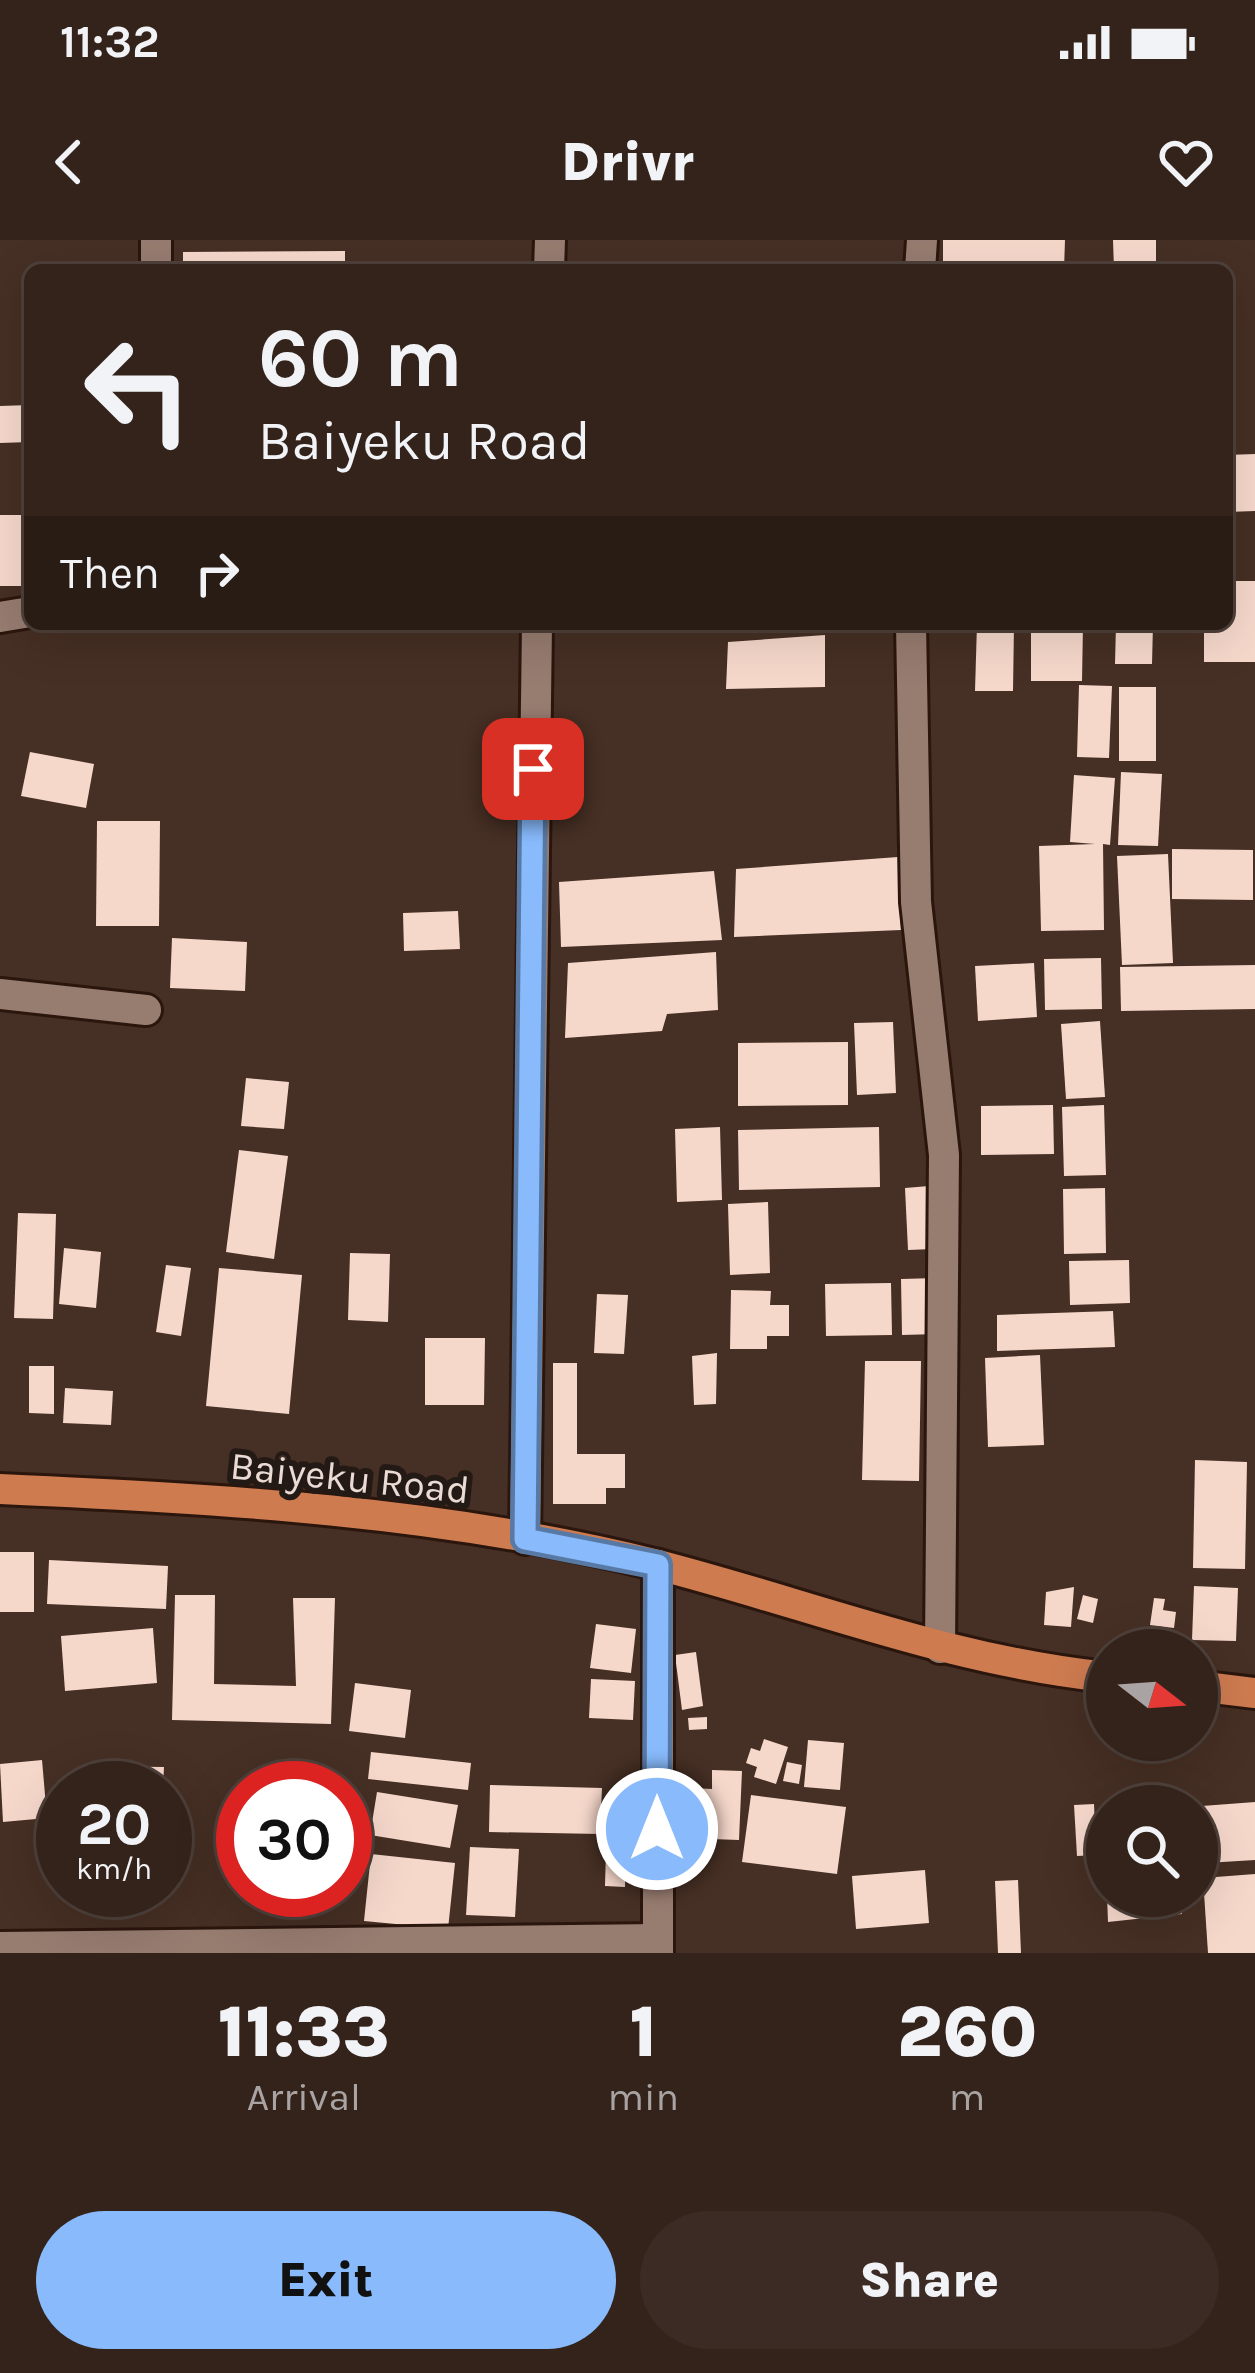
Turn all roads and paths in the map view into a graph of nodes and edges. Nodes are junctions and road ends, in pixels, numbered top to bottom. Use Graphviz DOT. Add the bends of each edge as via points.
graph roads {
  1 [pos="537,630"];
  2 [pos="911,630"];
  3 [pos="0,994"];
  4 [pos="146,1010"];
  5 [pos="0,1489"];
  6 [pos="525,1539"];
  7 [pos="658,1565"];
  8 [pos="940,1648"];
  9 [pos="1086,1673"];
  10 [pos="1218,1689"];
  11 [pos="1255,1693"];
  12 [pos="658,1946"];
  13 [pos="0,1947"];
  14 [pos="185,1950"];
  1 -- 6 [label="street"];
  2 -- 8 [label="street" via="916,902 944,1155"];
  3 -- 4 [label="street"];
  5 -- 6 [label="main road, Baiyeku Road" via="440,1522"];
  6 -- 7 [label="main road, Baiyeku Road"];
  7 -- 8 [label="main road, Baiyeku Road"];
  7 -- 12 [label="street"];
  8 -- 9 [label="main road, Baiyeku Road"];
  10 -- 11 [label="main road"];
  12 -- 14 [label="street"];
  13 -- 14 [label="street"];
}
